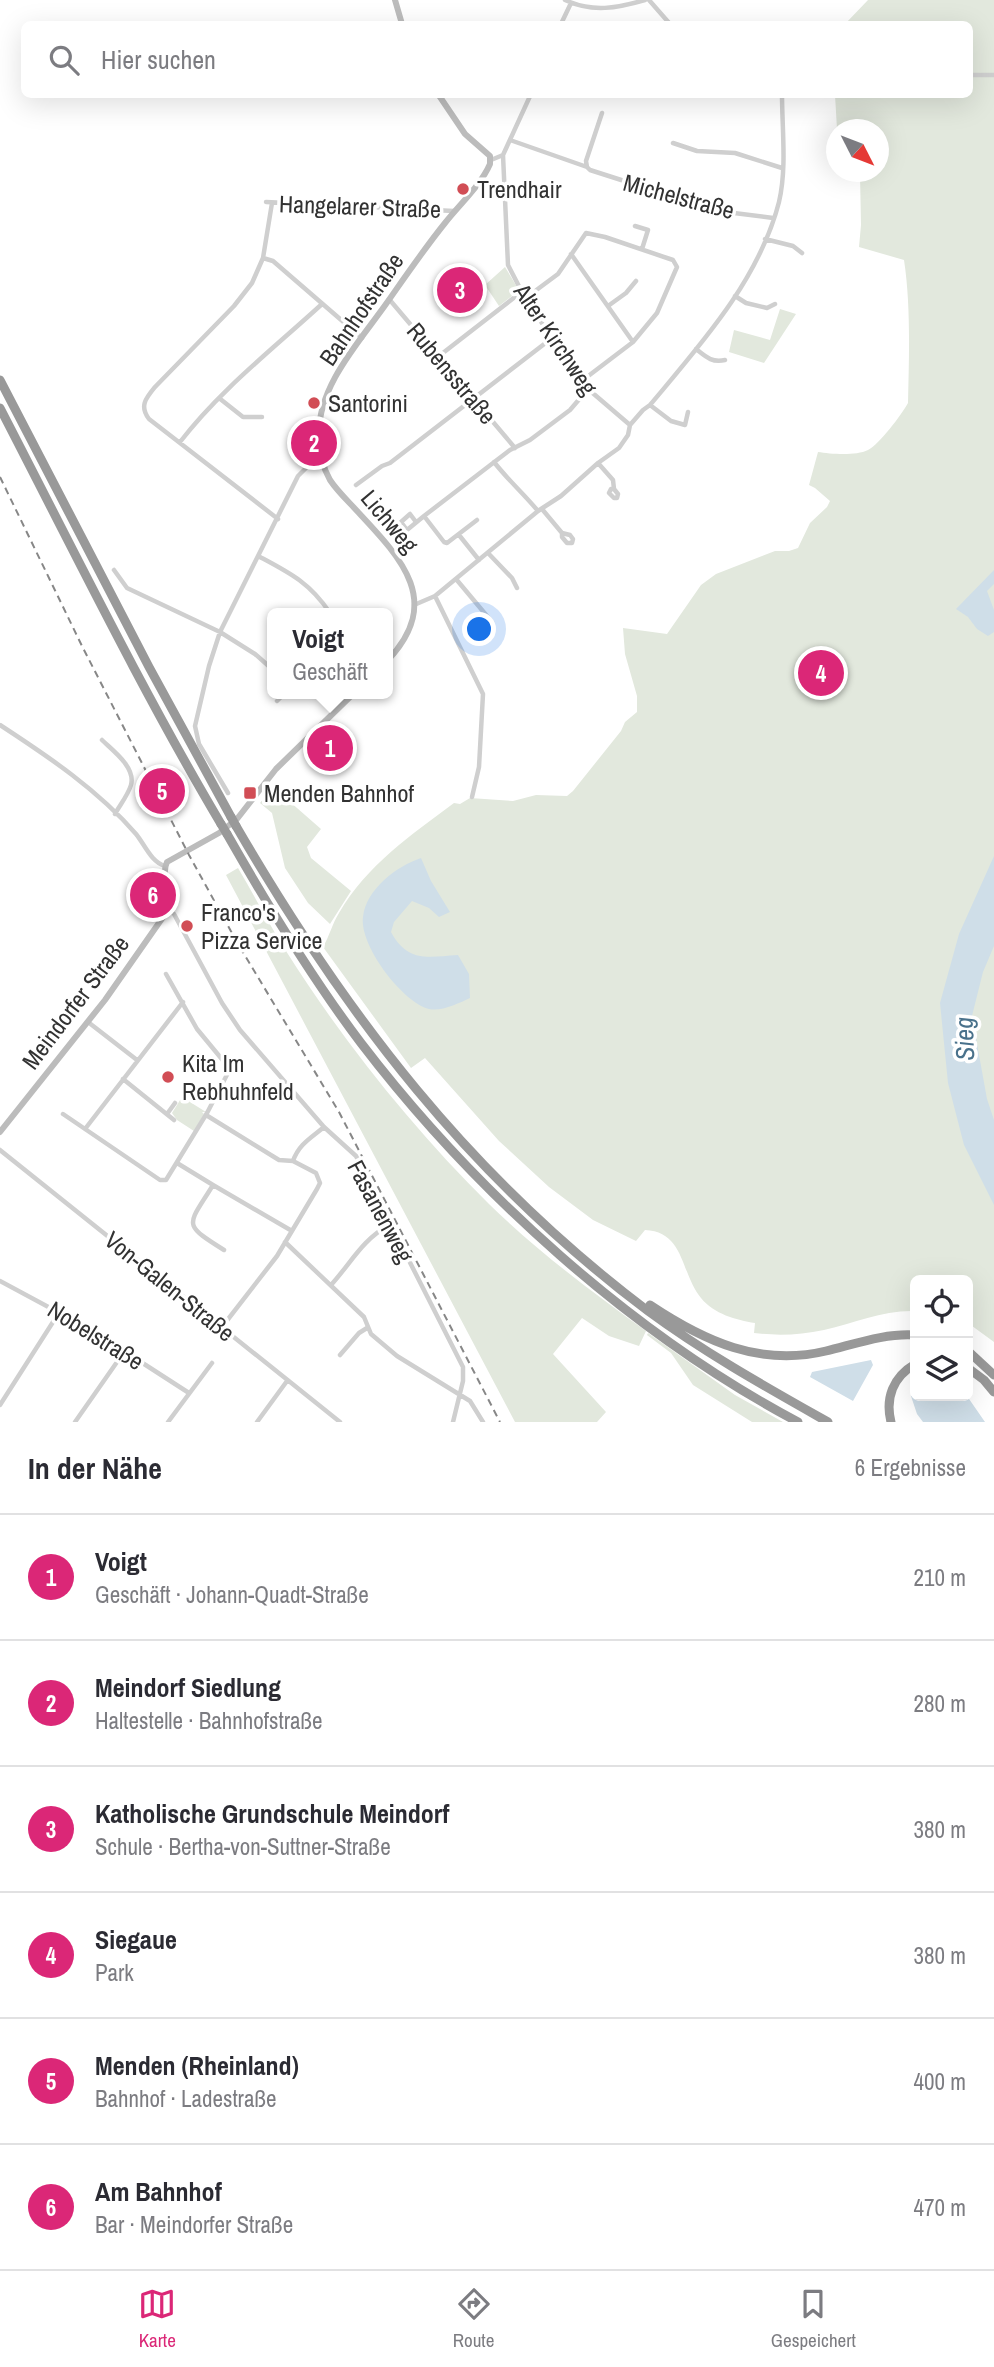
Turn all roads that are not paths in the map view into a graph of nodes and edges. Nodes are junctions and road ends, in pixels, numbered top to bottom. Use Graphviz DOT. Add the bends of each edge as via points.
graph roads {
  1 [pos="395,0"];
  2 [pos="647,0"];
  3 [pos="568,1"];
  4 [pos="584,3"];
  5 [pos="401,21"];
  6 [pos="562,21"];
  7 [pos="667,21"];
  8 [pos="973,75"];
  9 [pos="994,75"];
  10 [pos="440,98"];
  11 [pos="529,98"];
  12 [pos="782,98"];
  13 [pos="602,113"];
  14 [pos="510,140"];
  15 [pos="673,143"];
  16 [pos="503,155"];
  17 [pos="491,160"];
  18 [pos="587,167"];
  19 [pos="782,168"];
  20 [pos="454,211"];
  21 [pos="773,218"];
  22 [pos="635,226"];
  23 [pos="765,239"];
  24 [pos="642,249"];
  25 [pos="802,253"];
  26 [pos="571,254"];
  27 [pos="263,258"];
  28 [pos="636,282"];
  29 [pos="520,289"];
  30 [pos="735,296"];
  31 [pos="527,297"];
  32 [pos="389,299"];
  33 [pos="322,304"];
  34 [pos="775,304"];
  35 [pos="608,306"];
  36 [pos="362,338"];
  37 [pos="552,338"];
  38 [pos="633,342"];
  39 [pos="696,349"];
  40 [pos="439,356"];
  41 [pos="725,359"];
  42 [pos="0,380"];
  43 [pos="583,380"];
  44 [pos="588,389"];
  45 [pos="219,398"];
  46 [pos="475,399"];
  47 [pos="650,405"];
  48 [pos="0,408"];
  49 [pos="688,412"];
  50 [pos="262,417"];
  51 [pos="630,425"];
  52 [pos="180,442"];
  53 [pos="514,448"];
  54 [pos="322,459"];
  55 [pos="494,462"];
  56 [pos="598,463"];
  57 [pos="356,485"];
  58 [pos="614,489"];
  59 [pos="540,510"];
  60 [pos="424,516"];
  61 [pos="278,519"];
  62 [pos="477,520"];
  63 [pos="416,522"];
  64 [pos="562,533"];
  65 [pos="459,536"];
  66 [pos="488,553"];
  67 [pos="260,557"];
  68 [pos="479,560"];
  69 [pos="114,570"];
  70 [pos="456,579"];
  71 [pos="517,588"];
  72 [pos="435,596"];
  73 [pos="414,606"];
  74 [pos="326,608"];
  75 [pos="492,622"];
  76 [pos="220,632"];
  77 [pos="393,655"];
  78 [pos="267,665"];
  79 [pos="348,699"];
  80 [pos="0,725"];
  81 [pos="102,740"];
  82 [pos="228,793"];
  83 [pos="472,797"];
  84 [pos="115,814"];
  85 [pos="165,866"];
  86 [pos="168,910"];
  87 [pos="166,974"];
  88 [pos="183,1002"];
  89 [pos="88,1022"];
  90 [pos="137,1060"];
  91 [pos="122,1079"];
  92 [pos="175,1102"];
  93 [pos="63,1114"];
  94 [pos="167,1114"];
  95 [pos="206,1115"];
  96 [pos="174,1120"];
  97 [pos="324,1127"];
  98 [pos="85,1129"];
  99 [pos="0,1132"];
  100 [pos="0,1150"];
  101 [pos="293,1161"];
  102 [pos="177,1163"];
  103 [pos="213,1185"];
  104 [pos="389,1225"];
  105 [pos="292,1231"];
  106 [pos="285,1242"];
  107 [pos="224,1250"];
  108 [pos="610,1280"];
  109 [pos="0,1281"];
  110 [pos="331,1285"];
  111 [pos="60,1311"];
  112 [pos="222,1327"];
  113 [pos="367,1328"];
  114 [pos="910,1335"];
  115 [pos="124,1352"];
  116 [pos="340,1355"];
  117 [pos="973,1357"];
  118 [pos="212,1363"];
  119 [pos="910,1368"];
  120 [pos="973,1372"];
  121 [pos="994,1376"];
  122 [pos="287,1381"];
  123 [pos="994,1392"];
  124 [pos="189,1393"];
  125 [pos="460,1395"];
  126 [pos="0,1405"];
  127 [pos="75,1422"];
  128 [pos="168,1422"];
  129 [pos="257,1422"];
  130 [pos="340,1422"];
  131 [pos="453,1422"];
  132 [pos="483,1422"];
  133 [pos="798,1422"];
  134 [pos="828,1422"];
  135 [pos="891,1422"];
  1 -- 5 [label="main road"];
  2 -- 4 [label="street" via="614,9"];
  2 -- 7 [label="street"];
  3 -- 4 [label="street"];
  3 -- 6 [label="street"];
  8 -- 9 [label="street"];
  10 -- 17 [label="main road" via="457,125"];
  11 -- 14 [label="street"];
  12 -- 19 [label="street"];
  13 -- 18 [label="street"];
  14 -- 16 [label="street"];
  14 -- 18 [label="street, Michelstraße"];
  15 -- 19 [label="street" via="697,151 735,153"];
  16 -- 17 [label="street"];
  16 -- 29 [label="street, Alter Kirchweg" via="508,264"];
  17 -- 20 [label="main road, Bahnhofstraße"];
  18 -- 21 [label="street, Michelstraße" via="718,211"];
  19 -- 21 [label="street"];
  20 -- 27 [label="street, Hangelarer Straße" via="269,202"];
  20 -- 32 [label="main road, Bahnhofstraße"];
  21 -- 23 [label="street"];
  22 -- 24 [label="street" via="648,230"];
  23 -- 25 [label="street"];
  23 -- 30 [label="street"];
  24 -- 26 [label="street" via="586,233"];
  24 -- 38 [label="street" via="673,260 677,267 657,313"];
  26 -- 31 [label="street" via="558,274"];
  26 -- 35 [label="street"];
  27 -- 33 [label="street" via="273,261"];
  27 -- 52 [label="street" via="243,297 145,398 144,412 149,419"];
  28 -- 35 [label="street"];
  29 -- 31 [label="street, Alter Kirchweg"];
  29 -- 40 [label="street"];
  30 -- 34 [label="street" via="767,308"];
  30 -- 39 [label="street"];
  31 -- 37 [label="street, Alter Kirchweg"];
  32 -- 36 [label="main road, Bahnhofstraße"];
  32 -- 40 [label="street, Rubensstraße"];
  33 -- 36 [label="street"];
  33 -- 45 [label="street"];
  35 -- 38 [label="street"];
  36 -- 54 [label="main road, Bahnhofstraße" via="324,405 319,429"];
  37 -- 43 [label="street, Alter Kirchweg"];
  37 -- 46 [label="street"];
  38 -- 43 [label="street"];
  39 -- 41 [label="street" via="709,360"];
  39 -- 47 [label="street"];
  40 -- 46 [label="street, Rubensstraße"];
  42 -- 108 [label="highway, bridge" via="149,667 305,940 407,1080 494,1176"];
  43 -- 44 [label="street, Alter Kirchweg"];
  44 -- 51 [label="street, Alter Kirchweg"];
  44 -- 53 [label="street" via="570,410"];
  45 -- 50 [label="street" via="243,417"];
  45 -- 52 [label="street"];
  46 -- 53 [label="street, Rubensstraße"];
  46 -- 57 [label="street"];
  47 -- 49 [label="street" via="685,425"];
  47 -- 51 [label="street"];
  48 -- 133 [label="highway, bridge" via="226,834 294,946 360,1041 467,1165 533,1231 620,1303 716,1373"];
  51 -- 56 [label="street" via="619,448"];
  52 -- 61 [label="street"];
  53 -- 55 [label="street"];
  54 -- 61 [label="street" via="298,476"];
  54 -- 73 [label="main road, Lichweg" via="338,491 401,562"];
  55 -- 59 [label="street"];
  55 -- 60 [label="street"];
  56 -- 58 [label="street" via="614,480"];
  56 -- 59 [label="street"];
  59 -- 64 [label="street"];
  59 -- 66 [label="street"];
  60 -- 63 [label="street"];
  60 -- 65 [label="street" via="444,542"];
  61 -- 67 [label="street"];
  62 -- 65 [label="street"];
  65 -- 68 [label="street, Lichweg"];
  66 -- 68 [label="street"];
  66 -- 71 [label="street"];
  67 -- 74 [label="street" via="301,579"];
  67 -- 76 [label="street"];
  68 -- 70 [label="street"];
  69 -- 76 [label="street" via="127,588"];
  70 -- 72 [label="street"];
  70 -- 75 [label="street"];
  72 -- 73 [label="street"];
  72 -- 83 [label="street" via="483,694 479,767"];
  73 -- 77 [label="main road" via="411,629"];
  76 -- 78 [label="street"];
  76 -- 82 [label="street" via="195,726 198,744"];
  79 -- 85 [label="main road" via="275,769 245,811"];
  80 -- 84 [label="street" via="62,766"];
  81 -- 84 [label="street" via="122,758 131,779"];
  84 -- 85 [label="street"];
  85 -- 86 [label="main road" via="171,896"];
  86 -- 89 [label="main road, Meindorfer Straße"];
  86 -- 97 [label="street, Fasanenweg" via="240,1030"];
  87 -- 88 [label="street"];
  88 -- 90 [label="street"];
  88 -- 95 [label="street" via="230,1069"];
  89 -- 90 [label="street"];
  89 -- 99 [label="main road, Meindorfer Straße"];
  90 -- 91 [label="street"];
  91 -- 94 [label="street"];
  91 -- 98 [label="street"];
  92 -- 94 [label="street"];
  93 -- 98 [label="street"];
  94 -- 96 [label="street"];
  95 -- 101 [label="street" via="279,1160"];
  95 -- 102 [label="street"];
  97 -- 101 [label="street" via="304,1142"];
  97 -- 104 [label="street, Fasanenweg" via="356,1156"];
  98 -- 102 [label="street" via="160,1180 166,1180"];
  100 -- 112 [label="street, Von-Galen-Straße"];
  101 -- 105 [label="street" via="316,1173 320,1183"];
  102 -- 103 [label="street"];
  103 -- 105 [label="street"];
  103 -- 107 [label="street" via="192,1225"];
  104 -- 110 [label="street" via="359,1247"];
  104 -- 125 [label="street, Fasanenweg" via="463,1367"];
  105 -- 106 [label="street"];
  106 -- 110 [label="street"];
  106 -- 112 [label="street"];
  108 -- 114 [label="highway" via="683,1326 740,1351 768,1356 810,1354"];
  108 -- 134 [label="highway" via="739,1372"];
  109 -- 111 [label="street, Nobelstraße"];
  110 -- 113 [label="street" via="363,1317"];
  111 -- 115 [label="street, Nobelstraße"];
  111 -- 126 [label="street"];
  112 -- 122 [label="street, Von-Galen-Straße"];
  113 -- 116 [label="street"];
  113 -- 125 [label="street" via="397,1356"];
  115 -- 124 [label="street, Nobelstraße"];
  115 -- 127 [label="street"];
  117 -- 121 [label="highway"];
  118 -- 124 [label="street"];
  119 -- 135 [label="highway" via="893,1387 888,1408"];
  120 -- 123 [label="highway"];
  122 -- 129 [label="street"];
  122 -- 130 [label="street, Von-Galen-Straße"];
  124 -- 128 [label="street"];
  125 -- 131 [label="street, Fasanenweg"];
  125 -- 132 [label="street" via="470,1401"];
}
